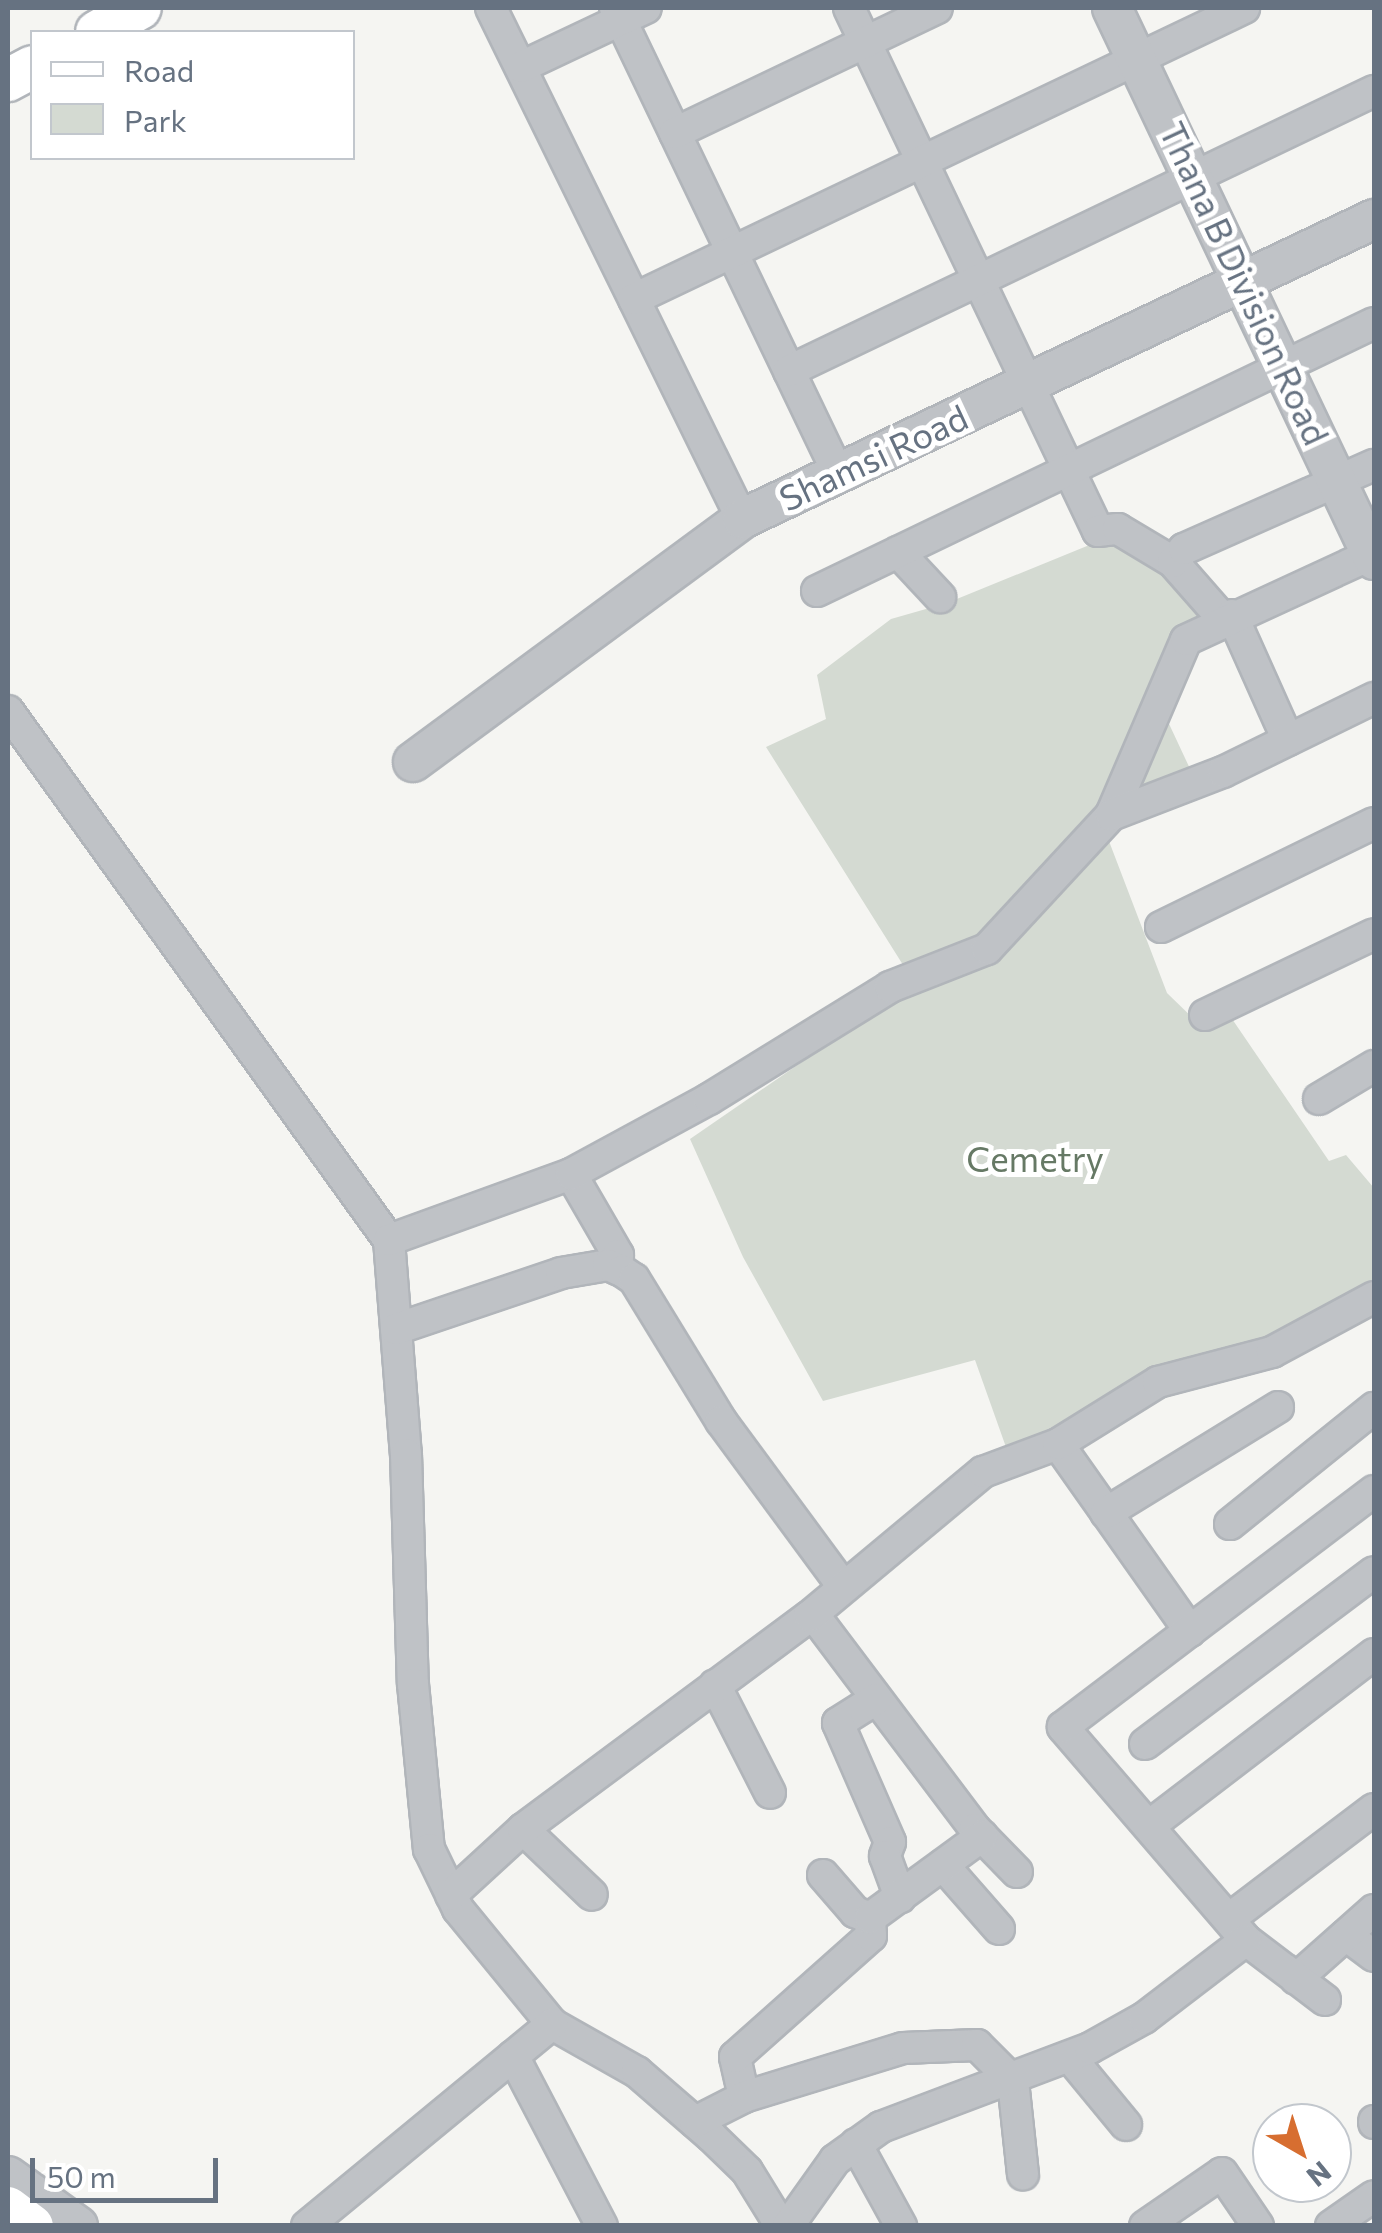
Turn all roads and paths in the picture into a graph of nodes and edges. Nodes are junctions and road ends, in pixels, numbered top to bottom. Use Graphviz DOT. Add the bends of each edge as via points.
graph roads {
  1 [pos="140,8"];
  2 [pos="491,8"];
  3 [pos="849,8"];
  4 [pos="937,8"];
  5 [pos="1112,8"];
  6 [pos="1244,8"];
  7 [pos="627,12"];
  8 [pos="102,30"];
  9 [pos="866,42"];
  10 [pos="1137,58"];
  11 [pos="520,67"];
  12 [pos="30,68"];
  13 [pos="8,80"];
  14 [pos="1374,91"];
  15 [pos="675,134"];
  16 [pos="922,161"];
  17 [pos="1195,176"];
  18 [pos="1374,219"];
  19 [pos="732,252"];
  20 [pos="978,280"];
  21 [pos="1247,282"];
  22 [pos="634,299"];
  23 [pos="1374,323"];
  24 [pos="1285,366"];
  25 [pos="789,371"];
  26 [pos="1028,384"];
  27 [pos="1374,465"];
  28 [pos="1068,470"];
  29 [pos="838,474"];
  30 [pos="1340,482"];
  31 [pos="742,518"];
  32 [pos="898,552"];
  33 [pos="1373,557"];
  34 [pos="1173,562"];
  35 [pos="817,591"];
  36 [pos="940,597"];
  37 [pos="1227,617"];
  38 [pos="1374,698"];
  39 [pos="8,711"];
  40 [pos="1288,740"];
  41 [pos="413,762"];
  42 [pos="1112,815"];
  43 [pos="1374,824"];
  44 [pos="1161,927"];
  45 [pos="1374,934"];
  46 [pos="1205,1015"];
  47 [pos="1374,1066"];
  48 [pos="1319,1099"];
  49 [pos="571,1174"];
  50 [pos="389,1240"];
  51 [pos="617,1269"];
  52 [pos="1374,1297"];
  53 [pos="396,1329"];
  54 [pos="1278,1407"];
  55 [pos="1374,1408"];
  56 [pos="1058,1444"];
  57 [pos="1374,1491"];
  58 [pos="1106,1512"];
  59 [pos="1230,1524"];
  60 [pos="1374,1572"];
  61 [pos="842,1584"];
  62 [pos="813,1614"];
  63 [pos="1190,1630"];
  64 [pos="1374,1654"];
  65 [pos="715,1685"];
  66 [pos="876,1699"];
  67 [pos="1145,1744"];
  68 [pos="770,1793"];
  69 [pos="1374,1809"];
  70 [pos="1149,1826"];
  71 [pos="523,1829"];
  72 [pos="982,1836"];
  73 [pos="942,1865"];
  74 [pos="1018,1872"];
  75 [pos="823,1875"];
  76 [pos="451,1895"];
  77 [pos="592,1895"];
  78 [pos="900,1897"];
  79 [pos="1374,1910"];
  80 [pos="870,1918"];
  81 [pos="999,1929"];
  82 [pos="1238,1929"];
  83 [pos="1346,1935"];
  84 [pos="1374,1956"];
  85 [pos="1296,1979"];
  86 [pos="1326,2000"];
  87 [pos="552,2024"];
  88 [pos="513,2056"];
  89 [pos="1070,2056"];
  90 [pos="1013,2081"];
  91 [pos="744,2097"];
  92 [pos="695,2122"];
  93 [pos="1126,2125"];
  94 [pos="856,2144"];
  95 [pos="1023,2174"];
  96 [pos="8,2176"];
  97 [pos="1374,2196"];
  98 [pos="8,2208"];
  99 [pos="1343,2222"];
  100 [pos="32,2226"];
  101 [pos="78,2226"];
  102 [pos="307,2226"];
  103 [pos="602,2226"];
  104 [pos="785,2226"];
  105 [pos="901,2226"];
  106 [pos="1145,2226"];
  107 [pos="1258,2226"];
  1 -- 8 [label="main road"];
  2 -- 11 [label="street"];
  3 -- 9 [label="street"];
  4 -- 9 [label="street"];
  5 -- 10 [label="street, Thana B Division Road"];
  6 -- 10 [label="street"];
  7 -- 11 [label="street"];
  7 -- 15 [label="street"];
  9 -- 15 [label="street"];
  9 -- 16 [label="street"];
  10 -- 16 [label="street"];
  10 -- 17 [label="street, Thana B Division Road"];
  11 -- 22 [label="street"];
  12 -- 13 [label="main road"];
  14 -- 17 [label="street"];
  15 -- 19 [label="street"];
  16 -- 19 [label="street"];
  16 -- 20 [label="street"];
  17 -- 20 [label="street"];
  17 -- 21 [label="street, Thana B Division Road"];
  18 -- 21 [label="street, Shamsi Road"];
  19 -- 22 [label="street"];
  19 -- 25 [label="street"];
  20 -- 25 [label="street"];
  20 -- 26 [label="street"];
  21 -- 24 [label="street, Thana B Division Road"];
  21 -- 26 [label="street, Shamsi Road"];
  22 -- 31 [label="street"];
  23 -- 24 [label="street"];
  24 -- 28 [label="street"];
  24 -- 30 [label="street, Thana B Division Road"];
  25 -- 29 [label="street"];
  26 -- 28 [label="street"];
  26 -- 29 [label="street, Shamsi Road"];
  27 -- 30 [label="street"];
  28 -- 32 [label="street"];
  28 -- 34 [label="street" via="1098,531 1118,529"];
  29 -- 31 [label="street, Shamsi Road"];
  30 -- 33 [label="street, Thana B Division Road"];
  30 -- 34 [label="street" via="1184,549"];
  31 -- 41 [label="street, Shamsi Road"];
  32 -- 35 [label="street"];
  32 -- 36 [label="street"];
  33 -- 37 [label="street"];
  34 -- 37 [label="street"];
  37 -- 40 [label="street"];
  37 -- 42 [label="street" via="1186,640"];
  38 -- 40 [label="street"];
  39 -- 50 [label="street"];
  40 -- 42 [label="street"];
  42 -- 49 [label="street" via="986,949 890,987 709,1099"];
  43 -- 44 [label="street"];
  45 -- 46 [label="street"];
  47 -- 48 [label="street"];
  49 -- 50 [label="street"];
  49 -- 51 [label="street" via="618,1255"];
  50 -- 53 [label="street"];
  51 -- 53 [label="street" via="561,1272"];
  51 -- 61 [label="street" via="634,1279 721,1421"];
  52 -- 56 [label="street" via="1272,1352 1158,1382"];
  53 -- 76 [label="street" via="429,1849"];
  54 -- 58 [label="street"];
  55 -- 59 [label="street"];
  56 -- 58 [label="street"];
  56 -- 61 [label="street" via="983,1472"];
  57 -- 63 [label="street"];
  58 -- 63 [label="street"];
  60 -- 67 [label="street"];
  61 -- 62 [label="street"];
  62 -- 65 [label="street"];
  62 -- 66 [label="street"];
  63 -- 70 [label="street" via="1064,1727"];
  64 -- 70 [label="street"];
  65 -- 68 [label="street"];
  65 -- 71 [label="street"];
  66 -- 72 [label="street"];
  66 -- 78 [label="street" via="838,1723 890,1842 885,1856"];
  69 -- 82 [label="street"];
  70 -- 82 [label="street"];
  71 -- 76 [label="street"];
  71 -- 77 [label="street"];
  72 -- 73 [label="street"];
  72 -- 74 [label="street"];
  73 -- 78 [label="street"];
  73 -- 81 [label="street"];
  75 -- 80 [label="street" via="854,1912"];
  76 -- 87 [label="street"];
  78 -- 80 [label="street"];
  79 -- 83 [label="street"];
  80 -- 91 [label="street" via="871,1936 735,2056"];
  82 -- 85 [label="street"];
  82 -- 89 [label="street" via="1144,2018"];
  83 -- 84 [label="street"];
  83 -- 85 [label="street"];
  85 -- 86 [label="street"];
  87 -- 88 [label="street"];
  87 -- 92 [label="street" via="637,2072"];
  88 -- 102 [label="street"];
  88 -- 103 [label="street"];
  89 -- 90 [label="street"];
  89 -- 93 [label="street"];
  90 -- 91 [label="street" via="977,2046 956,2042 903,2048"];
  90 -- 94 [label="street" via="882,2127"];
  90 -- 95 [label="street"];
  91 -- 92 [label="street"];
  92 -- 104 [label="street" via="747,2171"];
  94 -- 104 [label="street" via="835,2160"];
  94 -- 105 [label="street"];
  96 -- 101 [label="street"];
  97 -- 99 [label="street"];
  98 -- 100 [label="main road"];
  106 -- 107 [label="street" via="1222,2173"];
}
